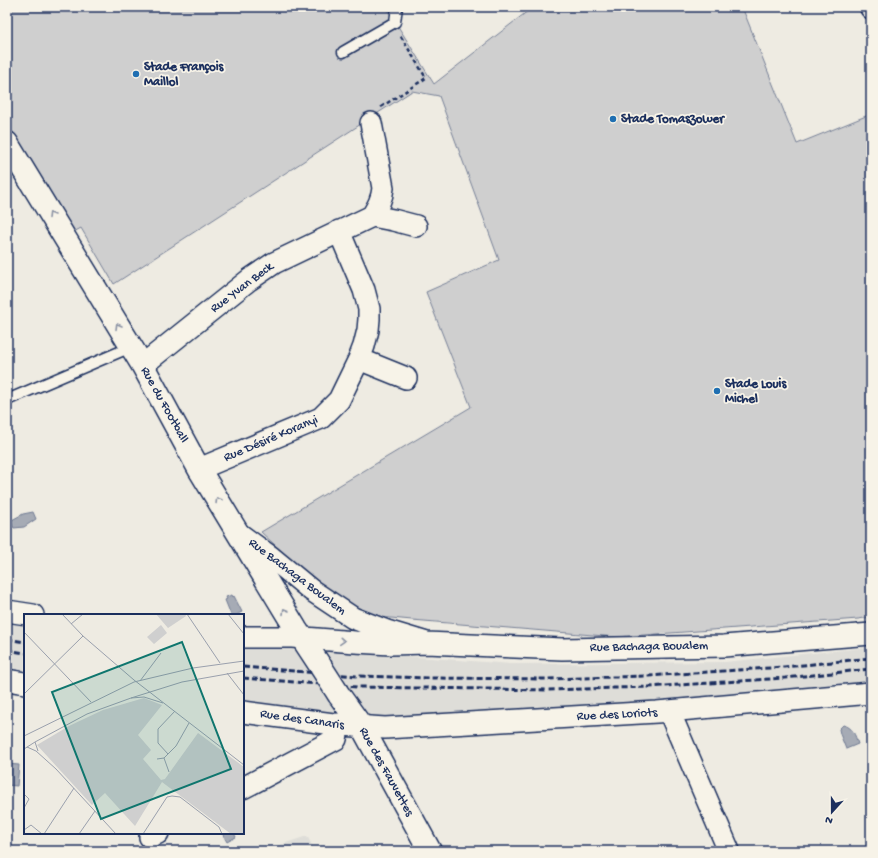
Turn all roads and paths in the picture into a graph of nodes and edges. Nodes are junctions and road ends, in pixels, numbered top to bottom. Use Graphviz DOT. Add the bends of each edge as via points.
graph roads {
  1 [pos="397,7"];
  2 [pos="398,32"];
  3 [pos="343,52"];
  4 [pos="371,123"];
  5 [pos="7,143"];
  6 [pos="372,216"];
  7 [pos="416,226"];
  8 [pos="339,232"];
  9 [pos="131,347"];
  10 [pos="359,359"];
  11 [pos="143,366"];
  12 [pos="406,378"];
  13 [pos="7,400"];
  14 [pos="199,469"];
  15 [pos="238,532"];
  16 [pos="7,611"];
  17 [pos="26,614"];
  18 [pos="871,634"];
  19 [pos="244,637"];
  20 [pos="303,639"];
  21 [pos="427,642"];
  22 [pos="321,667"];
  23 [pos="7,680"];
  24 [pos="24,683"];
  25 [pos="871,693"];
  26 [pos="669,711"];
  27 [pos="244,712"];
  28 [pos="339,724"];
  29 [pos="362,727"];
  30 [pos="244,787"];
  31 [pos="430,851"];
  32 [pos="729,851"];
  1 -- 3 [label="lane" via="395,22"];
  2 -- 4 [label="path" via="426,78 370,114"];
  4 -- 6 [label="street" via="383,188 380,203"];
  9 -- 5 [label="street, Rue du Football, one-way"];
  6 -- 7 [label="street"];
  6 -- 8 [label="street, Rue Yvan Beck"];
  8 -- 10 [label="street, Rue Désiré Koranyi" via="364,290 369,309 368,330"];
  8 -- 11 [label="street, Rue Yvan Beck" via="274,263 249,280"];
  9 -- 11 [label="street, Rue du Football"];
  9 -- 13 [label="lane"];
  10 -- 12 [label="street"];
  10 -- 14 [label="street, Rue Désiré Koranyi" via="339,400 321,418"];
  11 -- 14 [label="street, Rue du Football"];
  15 -- 14 [label="street, Rue du Football, one-way"];
  20 -- 15 [label="street, Rue du Football, one-way"];
  15 -- 21 [label="street, Rue Bachaga Boualem" via="311,590 353,618"];
  16 -- 17 [label="street"];
  18 -- 21 [label="street, Rue Bachaga Boualem" via="724,646 562,649"];
  19 -- 20 [label="street, Rue Bachaga Boualem"];
  20 -- 21 [label="street, Rue Bachaga Boualem, one-way" via="391,644"];
  20 -- 22 [label="street, Rue du Football"];
  22 -- 29 [label="street, Rue des Fauvettes, bridge"];
  23 -- 24 [label="street"];
  25 -- 26 [label="street, Rue des Loriots"];
  26 -- 29 [label="street, Rue des Loriots" via="392,728"];
  26 -- 32 [label="street"];
  27 -- 28 [label="street, Rue des Canaris"];
  28 -- 29 [label="street, Rue des Canaris"];
  28 -- 30 [label="street" via="336,739"];
  29 -- 31 [label="street, Rue des Fauvettes"];
}
